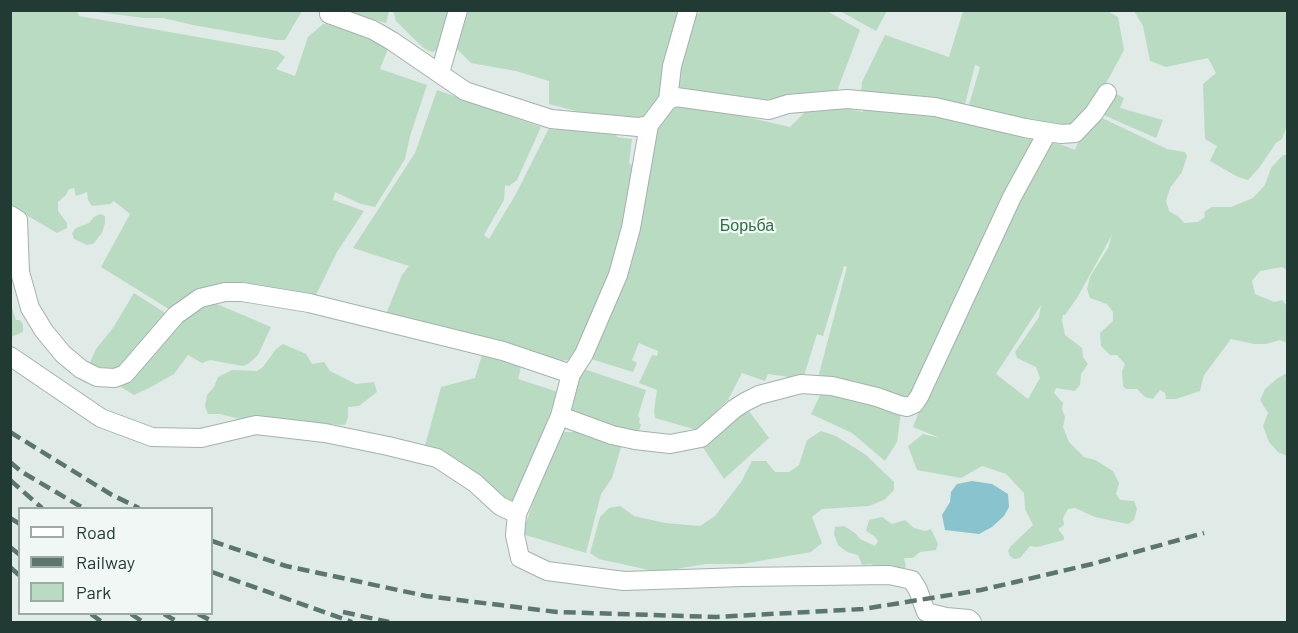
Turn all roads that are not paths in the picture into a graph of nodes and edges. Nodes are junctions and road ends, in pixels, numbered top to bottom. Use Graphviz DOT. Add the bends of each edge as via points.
graph roads {
  1 [pos="330,10"];
  2 [pos="458,10"];
  3 [pos="688,10"];
  4 [pos="440,73"];
  5 [pos="1107,93"];
  6 [pos="668,100"];
  7 [pos="649,125"];
  8 [pos="1047,133"];
  9 [pos="10,215"];
  10 [pos="10,356"];
  11 [pos="571,374"];
  12 [pos="560,416"];
  13 [pos="517,514"];
  14 [pos="972,622"];
  1 -- 4 [label="street" via="329,14 373,30"];
  2 -- 4 [label="street"];
  3 -- 6 [label="street" via="672,66"];
  4 -- 7 [label="street" via="465,91 551,119"];
  5 -- 8 [label="street" via="1075,133"];
  6 -- 7 [label="street"];
  6 -- 8 [label="street" via="684,96 769,110 788,104 874,100 935,107"];
  7 -- 11 [label="street" via="632,228 618,275 584,354"];
  8 -- 12 [label="street" via="1012,197 914,404 907,407 832,386 801,384 759,395 734,409 701,438 670,444 612,435"];
  9 -- 11 [label="street" via="18,220 20,272 30,308 63,354 97,377 125,374 176,315 200,298 225,292 318,305 504,351"];
  10 -- 13 [label="street" via="101,418 152,437 201,438 256,425 388,446 436,458 475,483 500,506"];
  11 -- 12 [label="street"];
  12 -- 13 [label="street"];
  13 -- 14 [label="street" via="515,535 520,558 547,571 624,581 890,575 912,580 926,612"];
}
